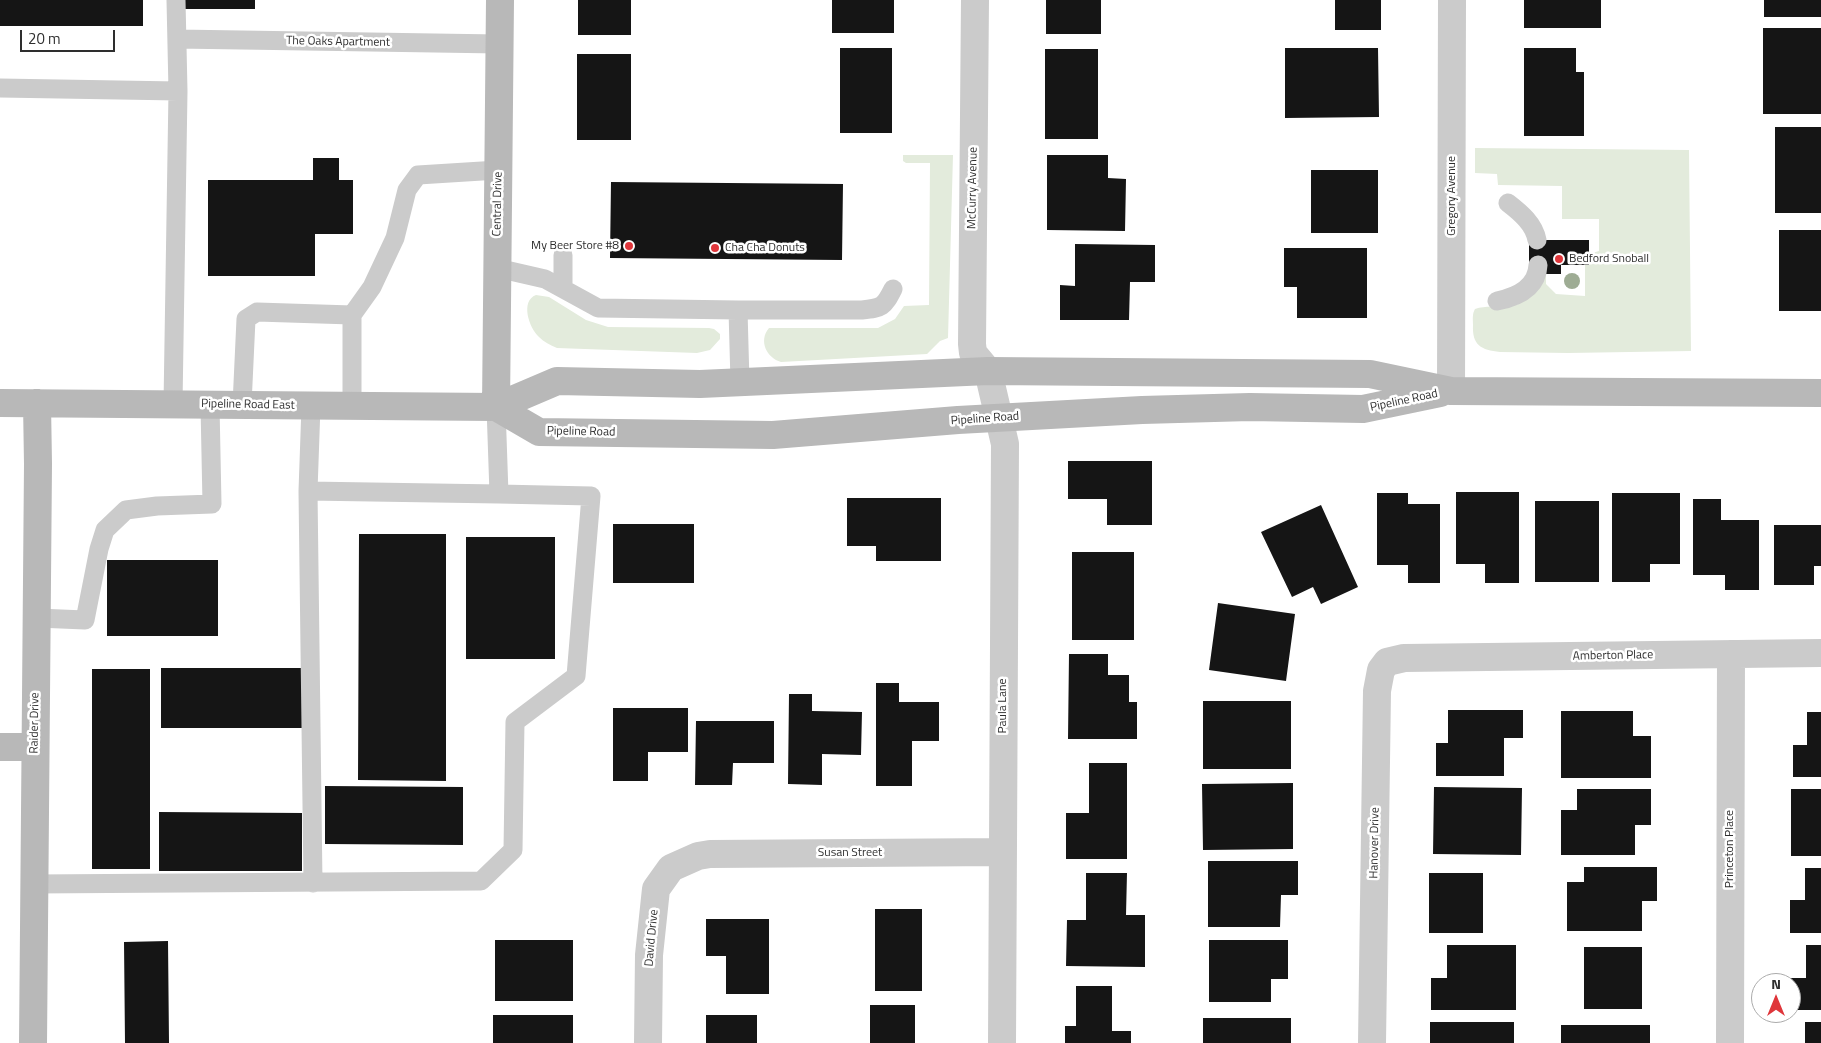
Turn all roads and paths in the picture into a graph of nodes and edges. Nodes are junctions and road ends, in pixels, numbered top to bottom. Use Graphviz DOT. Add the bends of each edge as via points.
graph roads {
  1 [pos="176,0"];
  2 [pos="500,0"];
  3 [pos="975,0"];
  4 [pos="1452,0"];
  5 [pos="177,40"];
  6 [pos="499,44"];
  7 [pos="0,88"];
  8 [pos="178,91"];
  9 [pos="498,170"];
  10 [pos="1508,203"];
  11 [pos="1538,240"];
  12 [pos="563,255"];
  13 [pos="1538,265"];
  14 [pos="497,268"];
  15 [pos="563,288"];
  16 [pos="893,289"];
  17 [pos="1497,301"];
  18 [pos="738,310"];
  19 [pos="352,315"];
  20 [pos="988,371"];
  21 [pos="740,382"];
  22 [pos="1451,391"];
  23 [pos="1821,393"];
  24 [pos="0,403"];
  25 [pos="36,403"];
  26 [pos="174,404"];
  27 [pos="210,405"];
  28 [pos="242,405"];
  29 [pos="311,406"];
  30 [pos="352,406"];
  31 [pos="496,407"];
  32 [pos="999,418"];
  33 [pos="308,491"];
  34 [pos="499,494"];
  35 [pos="36,618"];
  36 [pos="1731,654"];
  37 [pos="1821,654"];
  38 [pos="1404,658"];
  39 [pos="0,747"];
  40 [pos="35,747"];
  41 [pos="1003,852"];
  42 [pos="698,856"];
  43 [pos="314,883"];
  44 [pos="34,884"];
  45 [pos="33,1043"];
  46 [pos="648,1043"];
  47 [pos="1002,1043"];
  48 [pos="1372,1043"];
  49 [pos="1730,1043"];
  1 -- 5 [label="lane"];
  2 -- 6 [label="main road, Central Drive"];
  3 -- 20 [label="street, McCurry Avenue" via="972,344 973,353"];
  4 -- 22 [label="street, Gregory Avenue"];
  5 -- 6 [label="lane, The Oaks Apartment"];
  5 -- 8 [label="lane"];
  6 -- 9 [label="main road, Central Drive"];
  7 -- 8 [label="lane"];
  8 -- 26 [label="lane"];
  9 -- 14 [label="main road, Central Drive"];
  9 -- 19 [label="lane" via="418,175 406,190 395,238 372,287"];
  10 -- 11 [label="lane" via="1529,222"];
  12 -- 15 [label="lane"];
  13 -- 17 [label="lane" via="1536,277 1524,291"];
  14 -- 15 [label="lane" via="536,276"];
  14 -- 31 [label="main road, Central Drive"];
  15 -- 18 [label="lane" via="587,304 605,309"];
  16 -- 18 [label="lane" via="879,308"];
  18 -- 21 [label="lane"];
  19 -- 28 [label="lane" via="257,312 246,319"];
  19 -- 30 [label="lane"];
  20 -- 21 [label="main road, Pipeline Road"];
  20 -- 22 [label="main road, Pipeline Road" via="1370,374"];
  20 -- 32 [label="street, Paula Lane"];
  21 -- 31 [label="main road, Pipeline Road" via="557,381"];
  22 -- 23 [label="main road, Pipeline Road"];
  22 -- 32 [label="main road, Pipeline Road" via="1363,410 1250,407"];
  24 -- 25 [label="main road, Pipeline Road East"];
  25 -- 26 [label="main road, Pipeline Road East"];
  25 -- 35 [label="main road, Raider Drive"];
  26 -- 27 [label="main road, Pipeline Road East"];
  27 -- 28 [label="main road, Pipeline Road East"];
  27 -- 35 [label="lane" via="212,504 126,510 105,530 85,620"];
  28 -- 29 [label="main road, Pipeline Road East"];
  29 -- 30 [label="main road, Pipeline Road East"];
  29 -- 33 [label="lane"];
  30 -- 31 [label="main road, Pipeline Road East"];
  31 -- 32 [label="main road, Pipeline Road" via="540,432 773,435"];
  31 -- 34 [label="lane"];
  32 -- 41 [label="street, Paula Lane" via="1005,444"];
  33 -- 34 [label="lane"];
  33 -- 43 [label="lane"];
  34 -- 43 [label="lane" via="591,496 576,676 515,722 513,850 481,881"];
  35 -- 40 [label="main road, Raider Drive"];
  36 -- 37 [label="street, Amberton Place"];
  36 -- 38 [label="street, Amberton Place"];
  36 -- 49 [label="street, Princeton Place"];
  38 -- 48 [label="street, Hanover Drive" via="1387,662 1381,670 1377,691"];
  39 -- 40 [label="main road"];
  40 -- 44 [label="main road, Raider Drive"];
  41 -- 42 [label="street, Susan Street"];
  41 -- 47 [label="street, Paula Lane"];
  42 -- 46 [label="street, David Drive" via="671,868 656,889 649,955"];
  43 -- 44 [label="lane"];
  44 -- 45 [label="main road, Raider Drive"];
}
